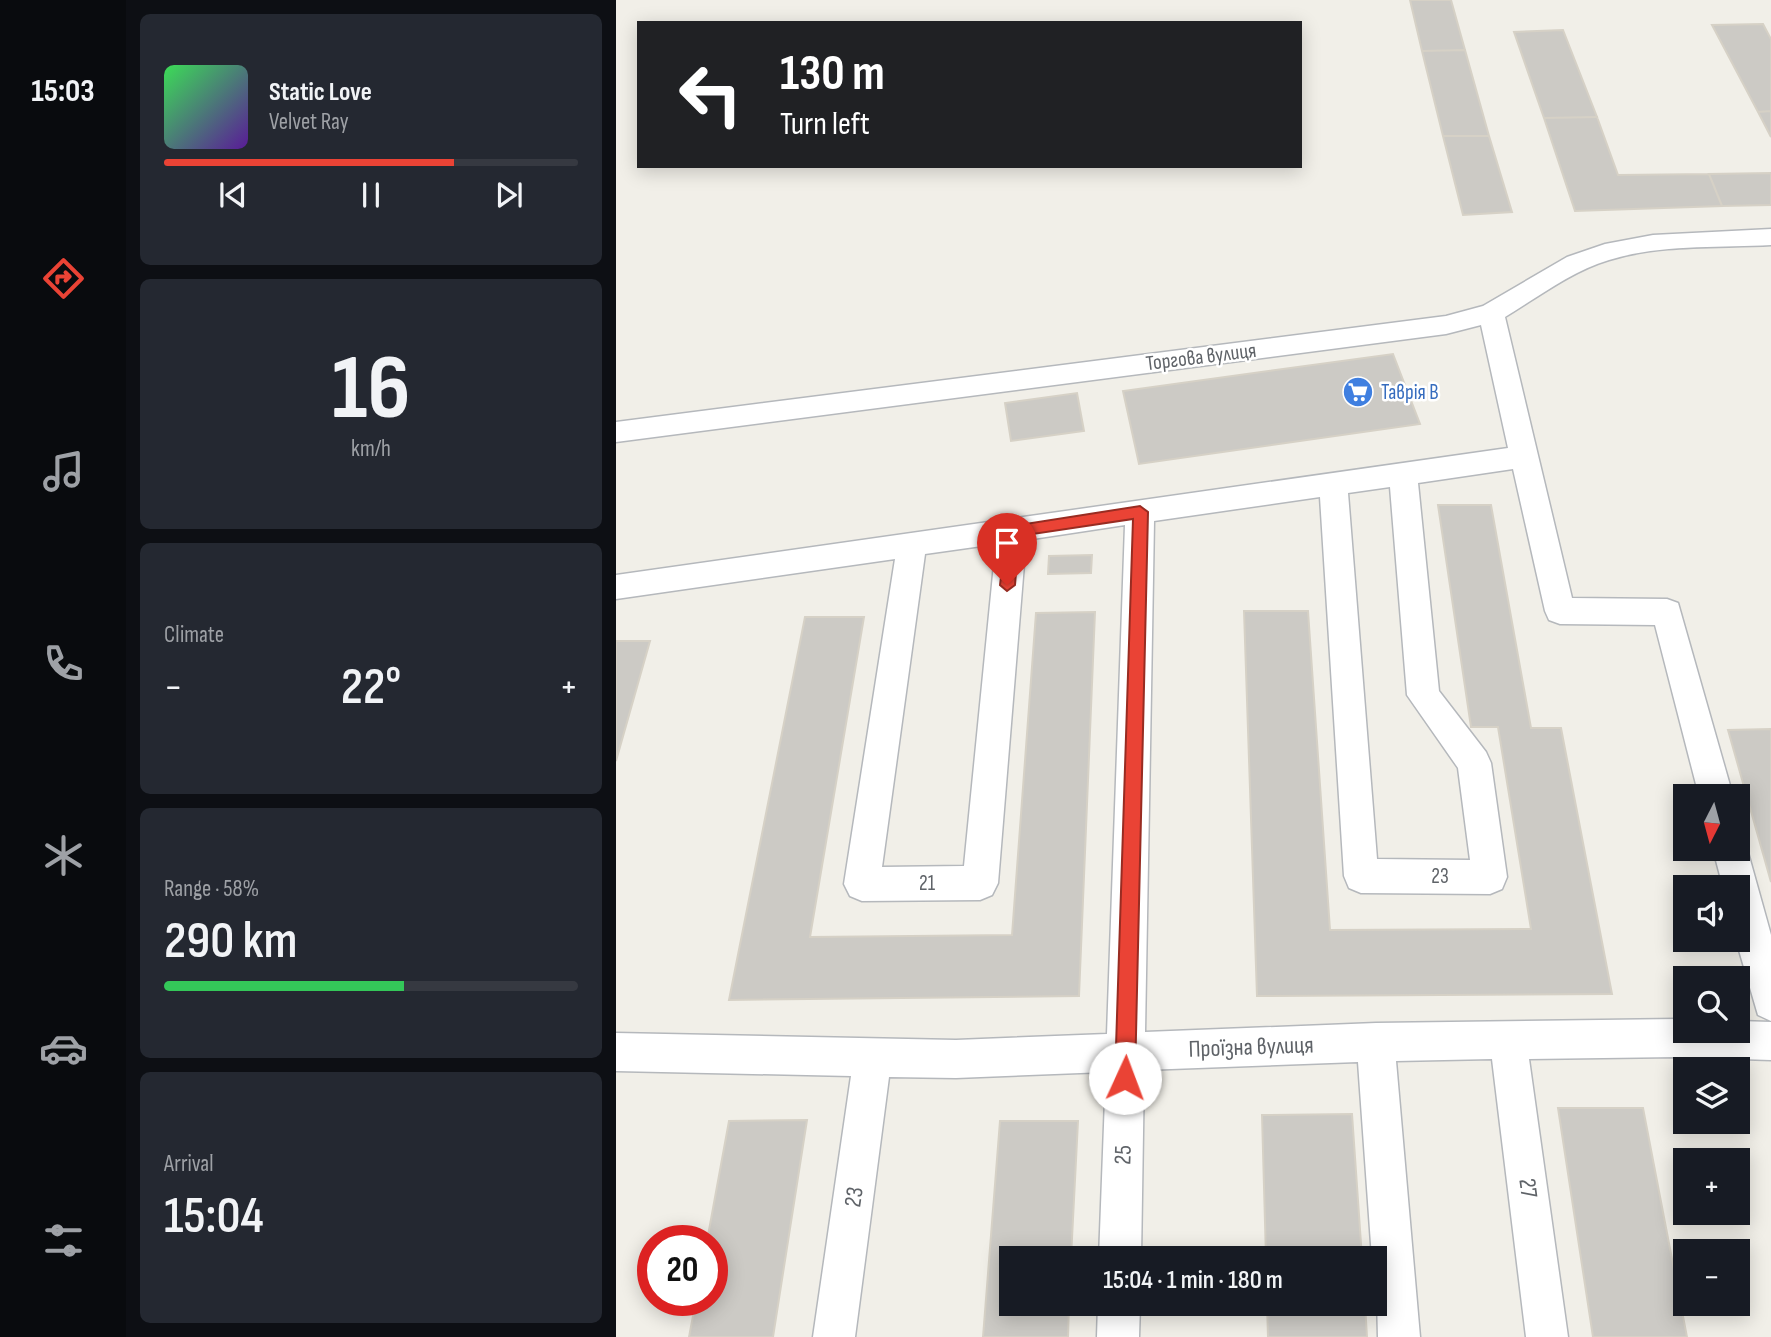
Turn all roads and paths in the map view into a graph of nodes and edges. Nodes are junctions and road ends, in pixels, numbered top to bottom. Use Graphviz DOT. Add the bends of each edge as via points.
graph roads {
  1 [pos="1771,237"];
  2 [pos="1491,313"];
  3 [pos="616,432"];
  4 [pos="1524,457"];
  5 [pos="1403,474"];
  6 [pos="1334,484"];
  7 [pos="1140,512"];
  8 [pos="1012,531"];
  9 [pos="912,545"];
  10 [pos="616,587"];
  11 [pos="1713,784"];
  12 [pos="1733,861"];
  13 [pos="1771,1002"];
  14 [pos="1508,1040"];
  15 [pos="1771,1041"];
  16 [pos="1376,1042"];
  17 [pos="616,1052"];
  18 [pos="1126,1052"];
  19 [pos="873,1057"];
  20 [pos="1120,1246"];
  21 [pos="1119,1316"];
  22 [pos="834,1337"];
  23 [pos="1118,1337"];
  24 [pos="1399,1337"];
  25 [pos="1548,1337"];
  1 -- 2 [label="street, Торгова вулиця" via="1653,243 1605,252 1576,263"];
  2 -- 3 [label="street, Торгова вулиця" via="1446,325"];
  2 -- 4 [label="street"];
  4 -- 5 [label="street"];
  4 -- 11 [label="street" via="1560,611 1667,612"];
  5 -- 6 [label="street"];
  5 -- 6 [label="street, 23" via="1423,695 1474,763 1490,877 1362,876"];
  6 -- 7 [label="street"];
  7 -- 8 [label="street"];
  7 -- 18 [label="street, 25"];
  8 -- 9 [label="street"];
  8 -- 9 [label="street, 21" via="981,883 862,884"];
  9 -- 10 [label="street"];
  12 -- 13 [label="street"];
  14 -- 15 [label="street, Проїзна вулиця"];
  14 -- 16 [label="street, Проїзна вулиця"];
  14 -- 25 [label="street, 27"];
  16 -- 18 [label="street, Проїзна вулиця"];
  16 -- 24 [label="street"];
  17 -- 19 [label="street, Проїзна вулиця"];
  18 -- 19 [label="street, Проїзна вулиця" via="976,1059"];
  18 -- 20 [label="street, 25"];
  19 -- 22 [label="street, 23"];
  21 -- 23 [label="street"];
}
